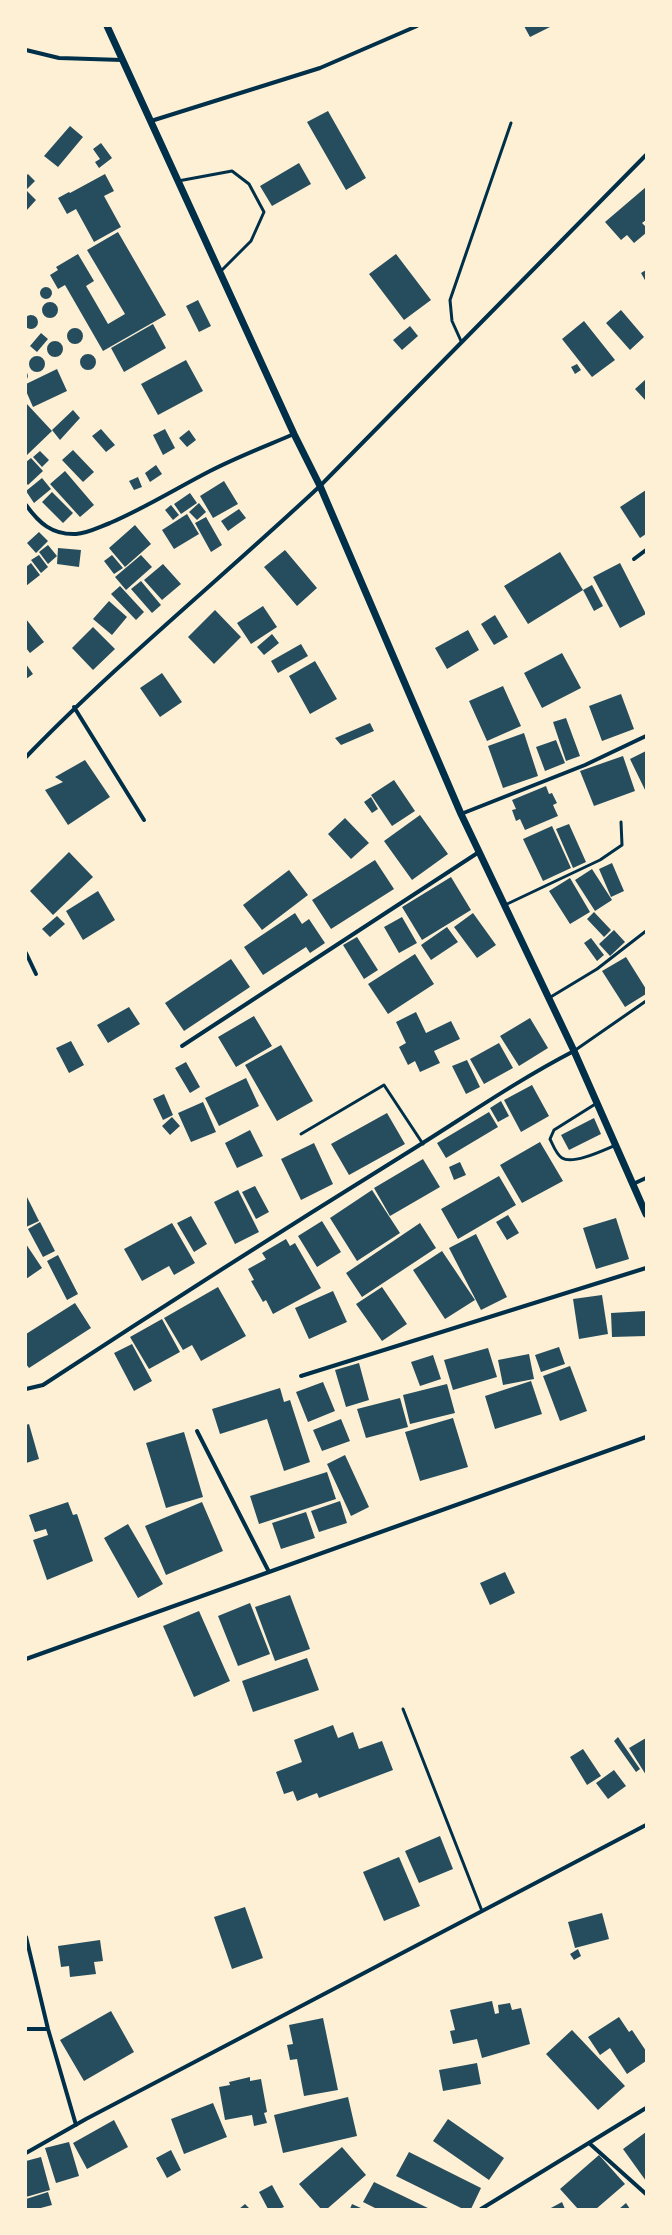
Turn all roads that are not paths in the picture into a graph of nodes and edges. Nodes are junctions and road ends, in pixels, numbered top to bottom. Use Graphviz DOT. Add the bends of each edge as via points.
graph roads {
  1 [pos="107,26"];
  2 [pos="417,26"];
  3 [pos="26,50"];
  4 [pos="123,60"];
  5 [pos="151,121"];
  6 [pos="511,123"];
  7 [pos="646,155"];
  8 [pos="178,181"];
  9 [pos="220,272"];
  10 [pos="462,341"];
  11 [pos="294,434"];
  12 [pos="320,486"];
  13 [pos="26,505"];
  14 [pos="646,550"];
  15 [pos="634,559"];
  16 [pos="74,707"];
  17 [pos="646,736"];
  18 [pos="26,757"];
  19 [pos="462,814"];
  20 [pos="144,820"];
  21 [pos="621,822"];
  22 [pos="479,851"];
  23 [pos="505,905"];
  24 [pos="646,931"];
  25 [pos="26,953"];
  26 [pos="36,974"];
  27 [pos="549,998"];
  28 [pos="646,1001"];
  29 [pos="182,1046"];
  30 [pos="574,1052"];
  31 [pos="598,1103"];
  32 [pos="301,1134"];
  33 [pos="423,1144"];
  34 [pos="616,1146"];
  35 [pos="646,1178"];
  36 [pos="633,1184"];
  37 [pos="646,1214"];
  38 [pos="646,1268"];
  39 [pos="301,1376"];
  40 [pos="26,1389"];
  41 [pos="197,1431"];
  42 [pos="646,1437"];
  43 [pos="269,1572"];
  44 [pos="26,1659"];
  45 [pos="403,1709"];
  46 [pos="646,1825"];
  47 [pos="482,1911"];
  48 [pos="26,1937"];
  49 [pos="26,2029"];
  50 [pos="48,2029"];
  51 [pos="646,2108"];
  52 [pos="76,2125"];
  53 [pos="589,2143"];
  54 [pos="26,2153"];
  55 [pos="646,2194"];
  56 [pos="481,2209"];
  1 -- 4 [label="street"];
  2 -- 5 [label="street" via="320,68"];
  3 -- 4 [label="street" via="59,58"];
  4 -- 5 [label="street"];
  5 -- 8 [label="street"];
  6 -- 10 [label="lane" via="450,300 452,321"];
  7 -- 10 [label="street"];
  8 -- 9 [label="street"];
  8 -- 9 [label="lane" via="232,170 249,184 264,212 251,241"];
  9 -- 11 [label="street"];
  10 -- 12 [label="street"];
  11 -- 12 [label="street"];
  11 -- 13 [label="street" via="210,470 162,498 93,530 77,534 47,528 36,520"];
  12 -- 16 [label="street" via="272,532"];
  12 -- 19 [label="street"];
  14 -- 15 [label="street"];
  16 -- 18 [label="street"];
  16 -- 20 [label="street"];
  17 -- 19 [label="street" via="585,765"];
  19 -- 22 [label="street"];
  21 -- 23 [label="lane" via="622,845 600,860"];
  22 -- 23 [label="street"];
  22 -- 29 [label="street"];
  23 -- 27 [label="street"];
  24 -- 27 [label="lane" via="596,969"];
  25 -- 26 [label="street"];
  27 -- 30 [label="street"];
  28 -- 30 [label="lane"];
  30 -- 31 [label="street"];
  30 -- 33 [label="street" via="531,1073"];
  31 -- 34 [label="street"];
  31 -- 34 [label="lane" via="554,1130 550,1139 562,1158 573,1160"];
  32 -- 33 [label="lane" via="384,1085"];
  33 -- 40 [label="street" via="241,1256 43,1385"];
  34 -- 36 [label="street"];
  35 -- 36 [label="street"];
  36 -- 37 [label="street"];
  38 -- 39 [label="street"];
  41 -- 43 [label="street"];
  42 -- 43 [label="street"];
  43 -- 44 [label="street"];
  45 -- 47 [label="lane"];
  46 -- 47 [label="street"];
  47 -- 52 [label="street"];
  48 -- 50 [label="street"];
  49 -- 50 [label="street"];
  50 -- 52 [label="street"];
  51 -- 53 [label="street"];
  52 -- 54 [label="street"];
  53 -- 55 [label="street"];
  53 -- 56 [label="street"];
}
